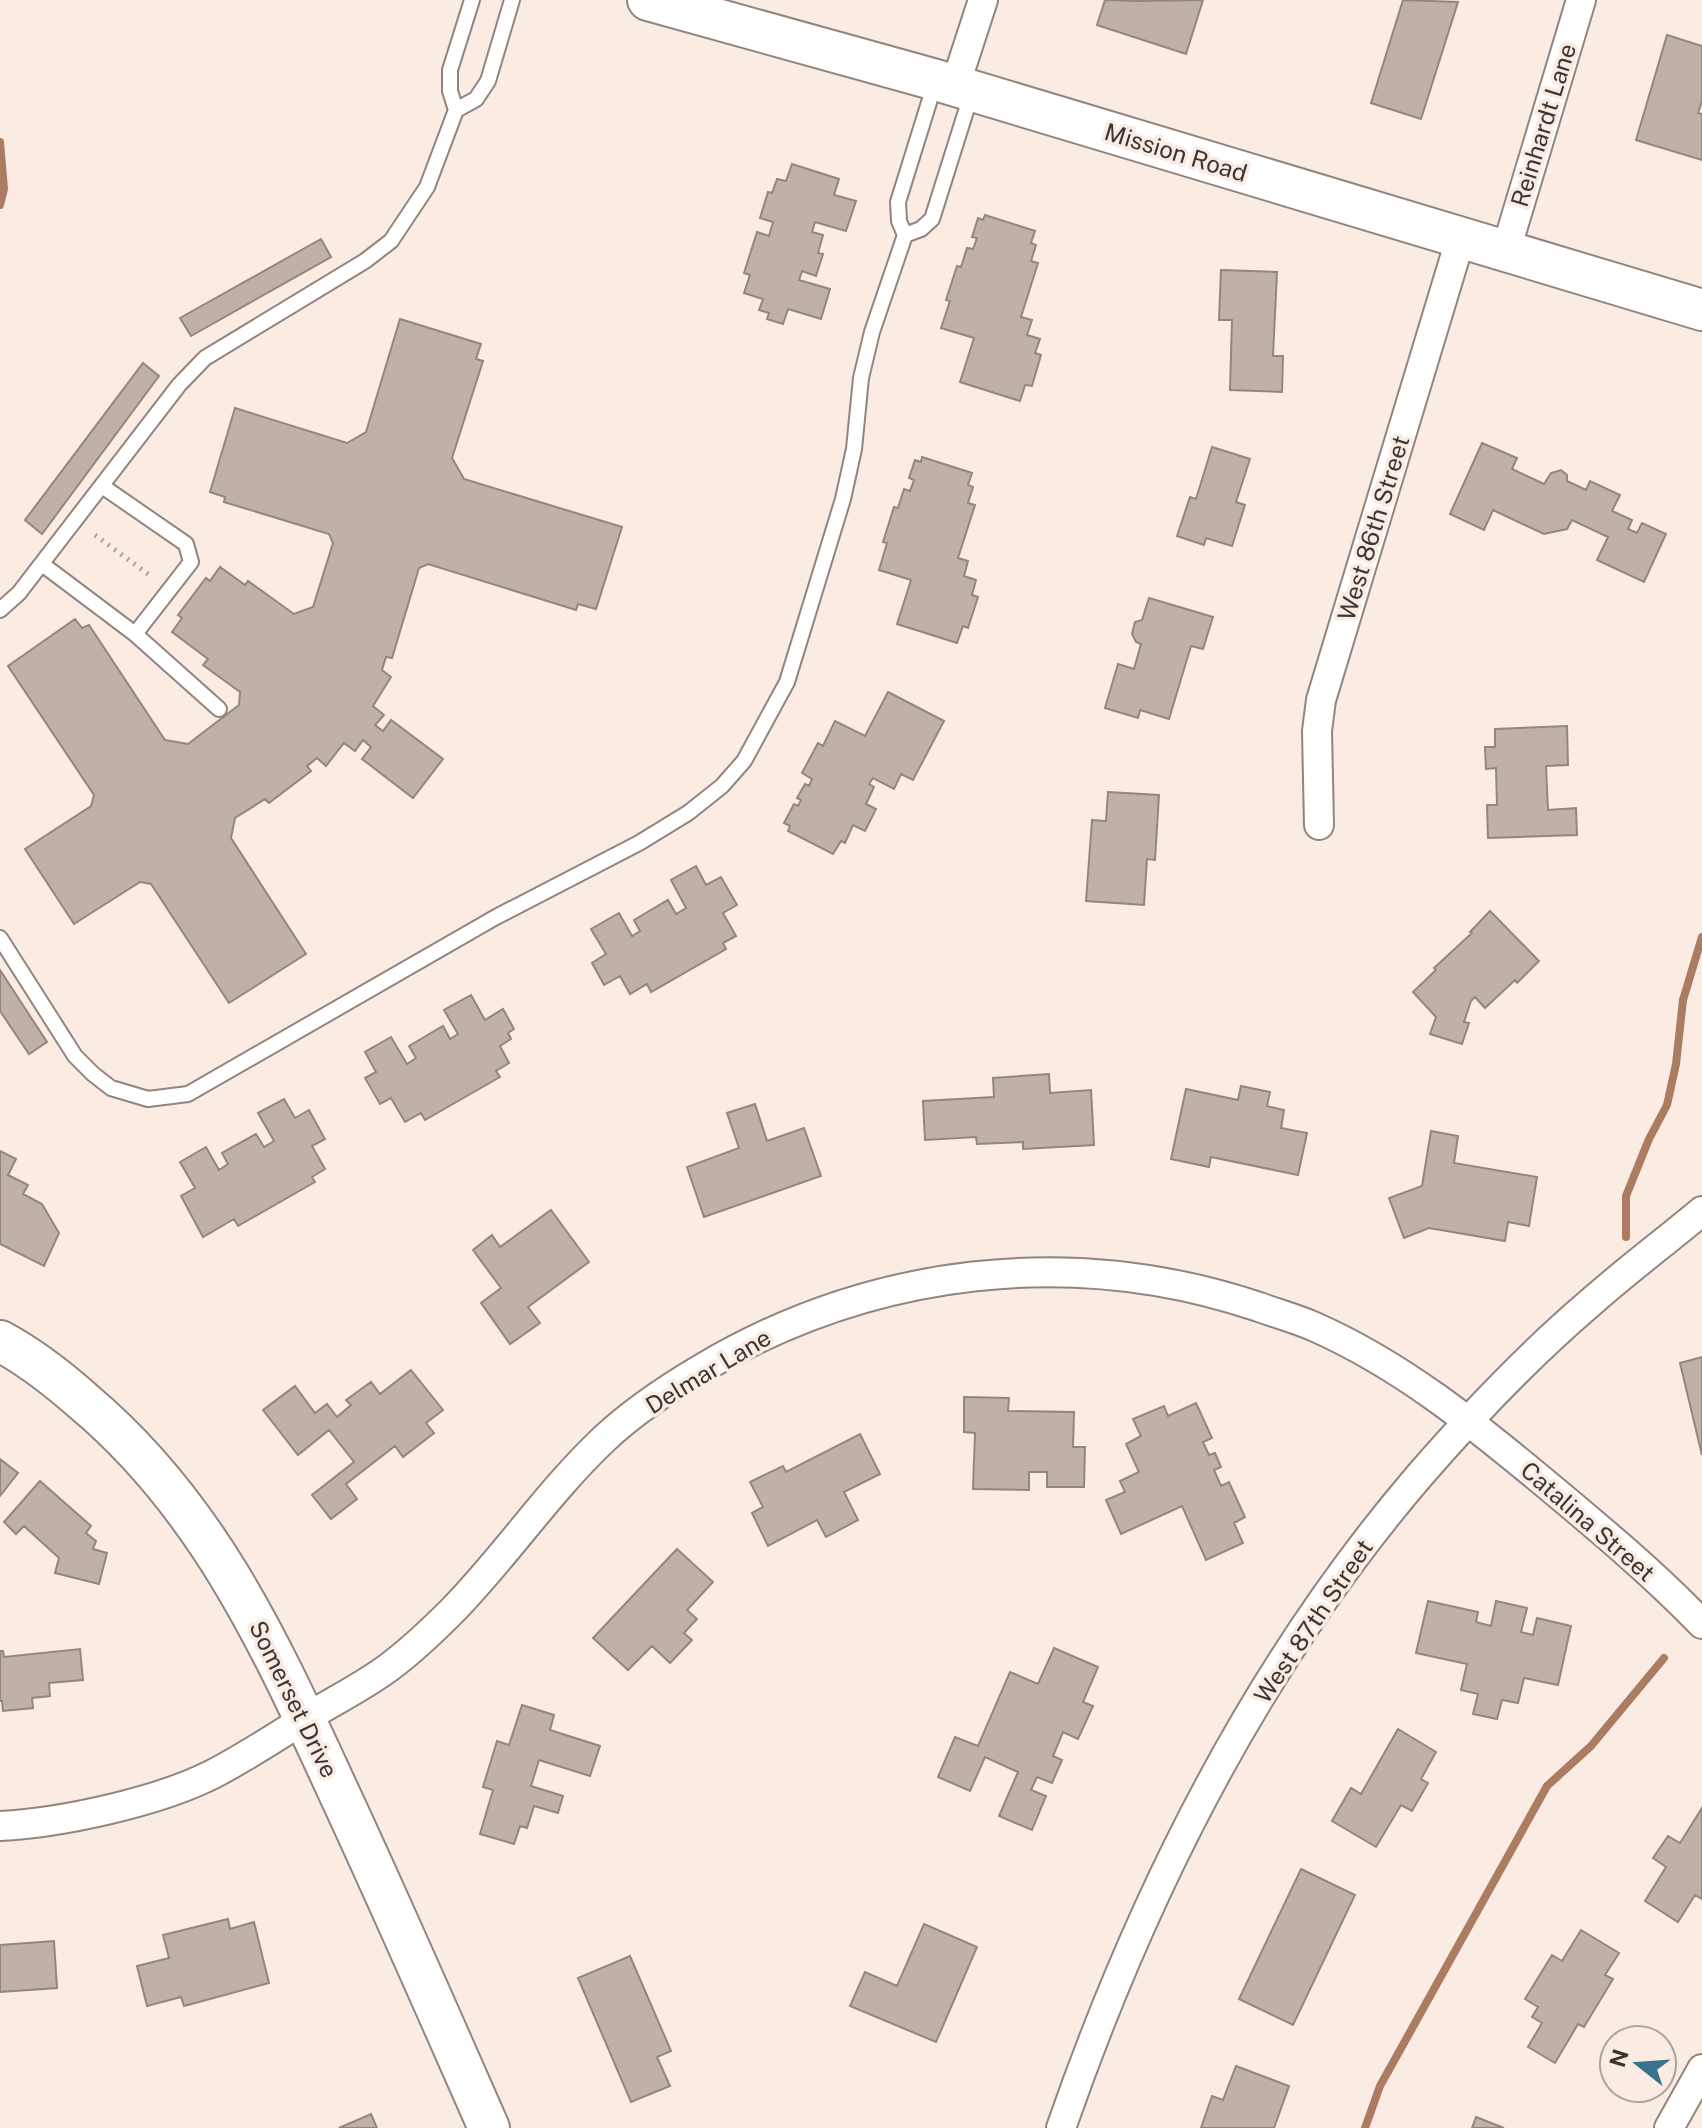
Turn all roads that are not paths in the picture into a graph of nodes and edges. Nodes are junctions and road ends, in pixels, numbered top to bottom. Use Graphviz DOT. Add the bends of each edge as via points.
graph roads {
  1 [pos="472,0"];
  2 [pos="512,0"];
  3 [pos="648,0"];
  4 [pos="983,0"];
  5 [pos="1581,0"];
  6 [pos="954,86"];
  7 [pos="456,110"];
  8 [pos="905,235"];
  9 [pos="1461,237"];
  10 [pos="1506,250"];
  11 [pos="1702,310"];
  12 [pos="102,486"];
  13 [pos="42,564"];
  14 [pos="0,610"];
  15 [pos="135,634"];
  16 [pos="219,709"];
  17 [pos="1319,825"];
  18 [pos="0,938"];
  19 [pos="1702,1211"];
  20 [pos="0,1341"];
  21 [pos="1469,1422"];
  22 [pos="1702,1624"];
  23 [pos="305,1719"];
  24 [pos="0,1826"];
  25 [pos="1702,2069"];
  26 [pos="489,2128"];
  27 [pos="1061,2128"];
  28 [pos="1669,2128"];
  1 -- 7 [label="lane" via="450,70"];
  2 -- 7 [label="lane" via="488,81 476,99"];
  3 -- 6 [label="main road, Mission Road"];
  4 -- 6 [label="street"];
  5 -- 10 [label="street, Reinhardt Lane"];
  6 -- 8 [label="lane" via="898,202"];
  6 -- 8 [label="lane" via="932,219"];
  6 -- 9 [label="main road, Mission Road"];
  7 -- 12 [label="lane" via="427,187 391,241 205,358"];
  8 -- 18 [label="lane" via="861,378 843,499 787,682 744,761 688,813 188,1094 148,1099 111,1088 93,1074 75,1056"];
  9 -- 10 [label="main road, Mission Road"];
  9 -- 17 [label="street, West 86th Street" via="1321,700"];
  10 -- 11 [label="main road, Mission Road"];
  12 -- 13 [label="lane"];
  12 -- 15 [label="lane" via="186,544 191,562"];
  13 -- 14 [label="lane"];
  13 -- 15 [label="lane"];
  15 -- 16 [label="lane"];
  19 -- 21 [label="street, West 87th Street" via="1588,1304"];
  20 -- 23 [label="main road, Somerset Drive" via="59,1380 162,1478 249,1606"];
  21 -- 22 [label="street, Catalina Street" via="1606,1534"];
  21 -- 23 [label="street, Delmar Lane" via="1385,1362 1313,1326 1174,1283 1084,1272 1007,1272 881,1292 807,1316 668,1389 606,1437 451,1612 390,1668"];
  21 -- 27 [label="street, West 87th Street" via="1350,1562 1218,1765 1122,1967"];
  23 -- 24 [label="street, Delmar Lane" via="210,1775 149,1797 100,1811"];
  23 -- 26 [label="main road, Somerset Drive"];
  25 -- 28 [label="street"];
}
